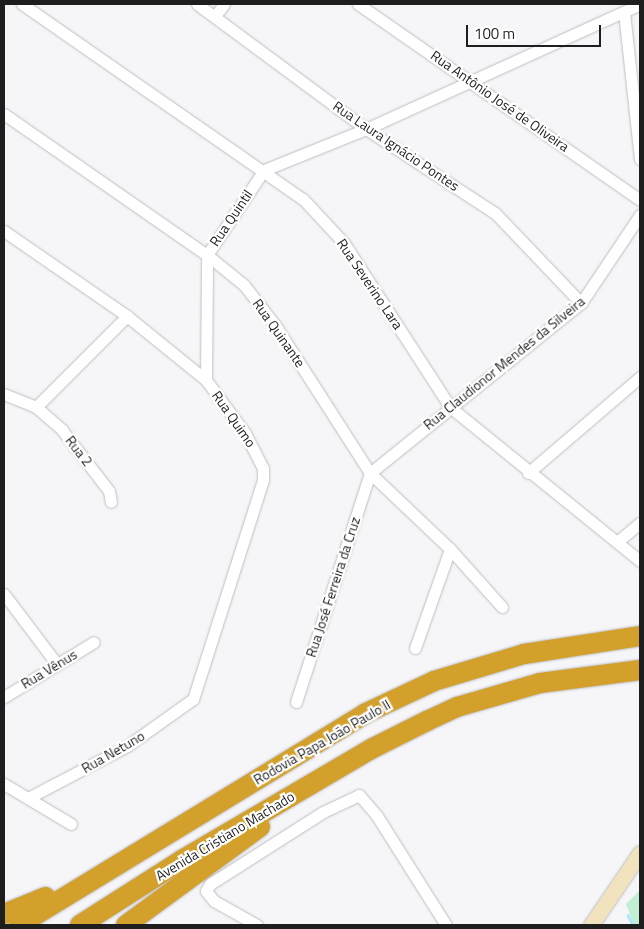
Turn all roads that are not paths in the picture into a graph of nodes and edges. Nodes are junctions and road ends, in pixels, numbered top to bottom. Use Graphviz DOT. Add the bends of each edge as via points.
graph roads {
  1 [pos="22,4"];
  2 [pos="198,4"];
  3 [pos="224,4"];
  4 [pos="358,4"];
  5 [pos="640,4"];
  6 [pos="624,12"];
  7 [pos="214,16"];
  8 [pos="470,80"];
  9 [pos="4,114"];
  10 [pos="366,129"];
  11 [pos="640,159"];
  12 [pos="264,170"];
  13 [pos="640,200"];
  14 [pos="640,215"];
  15 [pos="4,231"];
  16 [pos="207,255"];
  17 [pos="581,303"];
  18 [pos="127,316"];
  19 [pos="640,378"];
  20 [pos="206,380"];
  21 [pos="4,394"];
  22 [pos="36,407"];
  23 [pos="450,407"];
  24 [pos="370,473"];
  25 [pos="528,473"];
  26 [pos="111,502"];
  27 [pos="640,522"];
  28 [pos="617,542"];
  29 [pos="450,549"];
  30 [pos="640,561"];
  31 [pos="4,594"];
  32 [pos="502,606"];
  33 [pos="640,636"];
  34 [pos="94,642"];
  35 [pos="415,648"];
  36 [pos="56,663"];
  37 [pos="640,670"];
  38 [pos="4,697"];
  39 [pos="194,699"];
  40 [pos="296,702"];
  41 [pos="371,749"];
  42 [pos="4,784"];
  43 [pos="28,798"];
  44 [pos="71,824"];
  45 [pos="640,853"];
  46 [pos="107,869"];
  47 [pos="4,914"];
  48 [pos="19,925"];
  49 [pos="80,925"];
  50 [pos="126,925"];
  51 [pos="257,925"];
  52 [pos="446,925"];
  53 [pos="591,925"];
  1 -- 12 [label="street, Rua Severino Lara"];
  2 -- 7 [label="street, Rua Laura Ignácio Pontes"];
  3 -- 7 [label="street"];
  4 -- 8 [label="street, Rua Antônio José de Oliveira"];
  5 -- 6 [label="street"];
  6 -- 8 [label="street"];
  6 -- 11 [label="street"];
  7 -- 10 [label="street, Rua Laura Ignácio Pontes"];
  8 -- 10 [label="street"];
  8 -- 13 [label="street, Rua Antônio José de Oliveira"];
  9 -- 16 [label="street, Rua Quinante"];
  10 -- 12 [label="street"];
  10 -- 17 [label="street, Rua Laura Ignácio Pontes" via="495,212"];
  12 -- 16 [label="street, Rua Quintil"];
  12 -- 23 [label="street, Rua Severino Lara" via="303,199 344,243"];
  14 -- 17 [label="street, Rua Claudionor Mendes da Silveira"];
  15 -- 18 [label="street, Rua Quimo"];
  16 -- 20 [label="street, Rua Quintil"];
  16 -- 24 [label="street, Rua Quinante" via="244,285 275,324"];
  17 -- 23 [label="street, Rua Claudionor Mendes da Silveira"];
  18 -- 20 [label="street, Rua Quimo"];
  18 -- 22 [label="street"];
  19 -- 25 [label="street"];
  20 -- 39 [label="street, Rua Quimo" via="259,456 264,480"];
  21 -- 22 [label="street, Rua 2"];
  22 -- 26 [label="street, Rua 2" via="62,430 110,491"];
  23 -- 24 [label="street, Rua Claudionor Mendes da Silveira"];
  23 -- 25 [label="street, Rua Severino Lara"];
  24 -- 29 [label="street, Rua Quinante"];
  24 -- 40 [label="street, Rua José Ferreira da Cruz"];
  25 -- 28 [label="street, Rua Severino Lara"];
  27 -- 28 [label="street"];
  28 -- 30 [label="street, Rua Severino Lara"];
  29 -- 32 [label="street, Rua Quinante"];
  29 -- 35 [label="street"];
  31 -- 36 [label="street"];
  33 -- 46 [label="highway, Rodovia Papa João Paulo II" via="517,655 434,681 364,714"];
  34 -- 36 [label="street, Rua Vênus"];
  36 -- 38 [label="street, Rua Vênus"];
  37 -- 41 [label="highway" via="540,683 508,692 457,707"];
  39 -- 43 [label="street, Rua Netuno" via="127,746"];
  41 -- 49 [label="highway, Avenida Cristiano Machado" via="182,860"];
  41 -- 50 [label="highway" via="351,770 261,827"];
  42 -- 43 [label="street"];
  43 -- 44 [label="street"];
  45 -- 53 [label="street"];
  46 -- 47 [label="highway"];
  46 -- 48 [label="highway"];
  51 -- 52 [label="street" via="214,901 206,890 210,884 352,796 364,798"];
}
